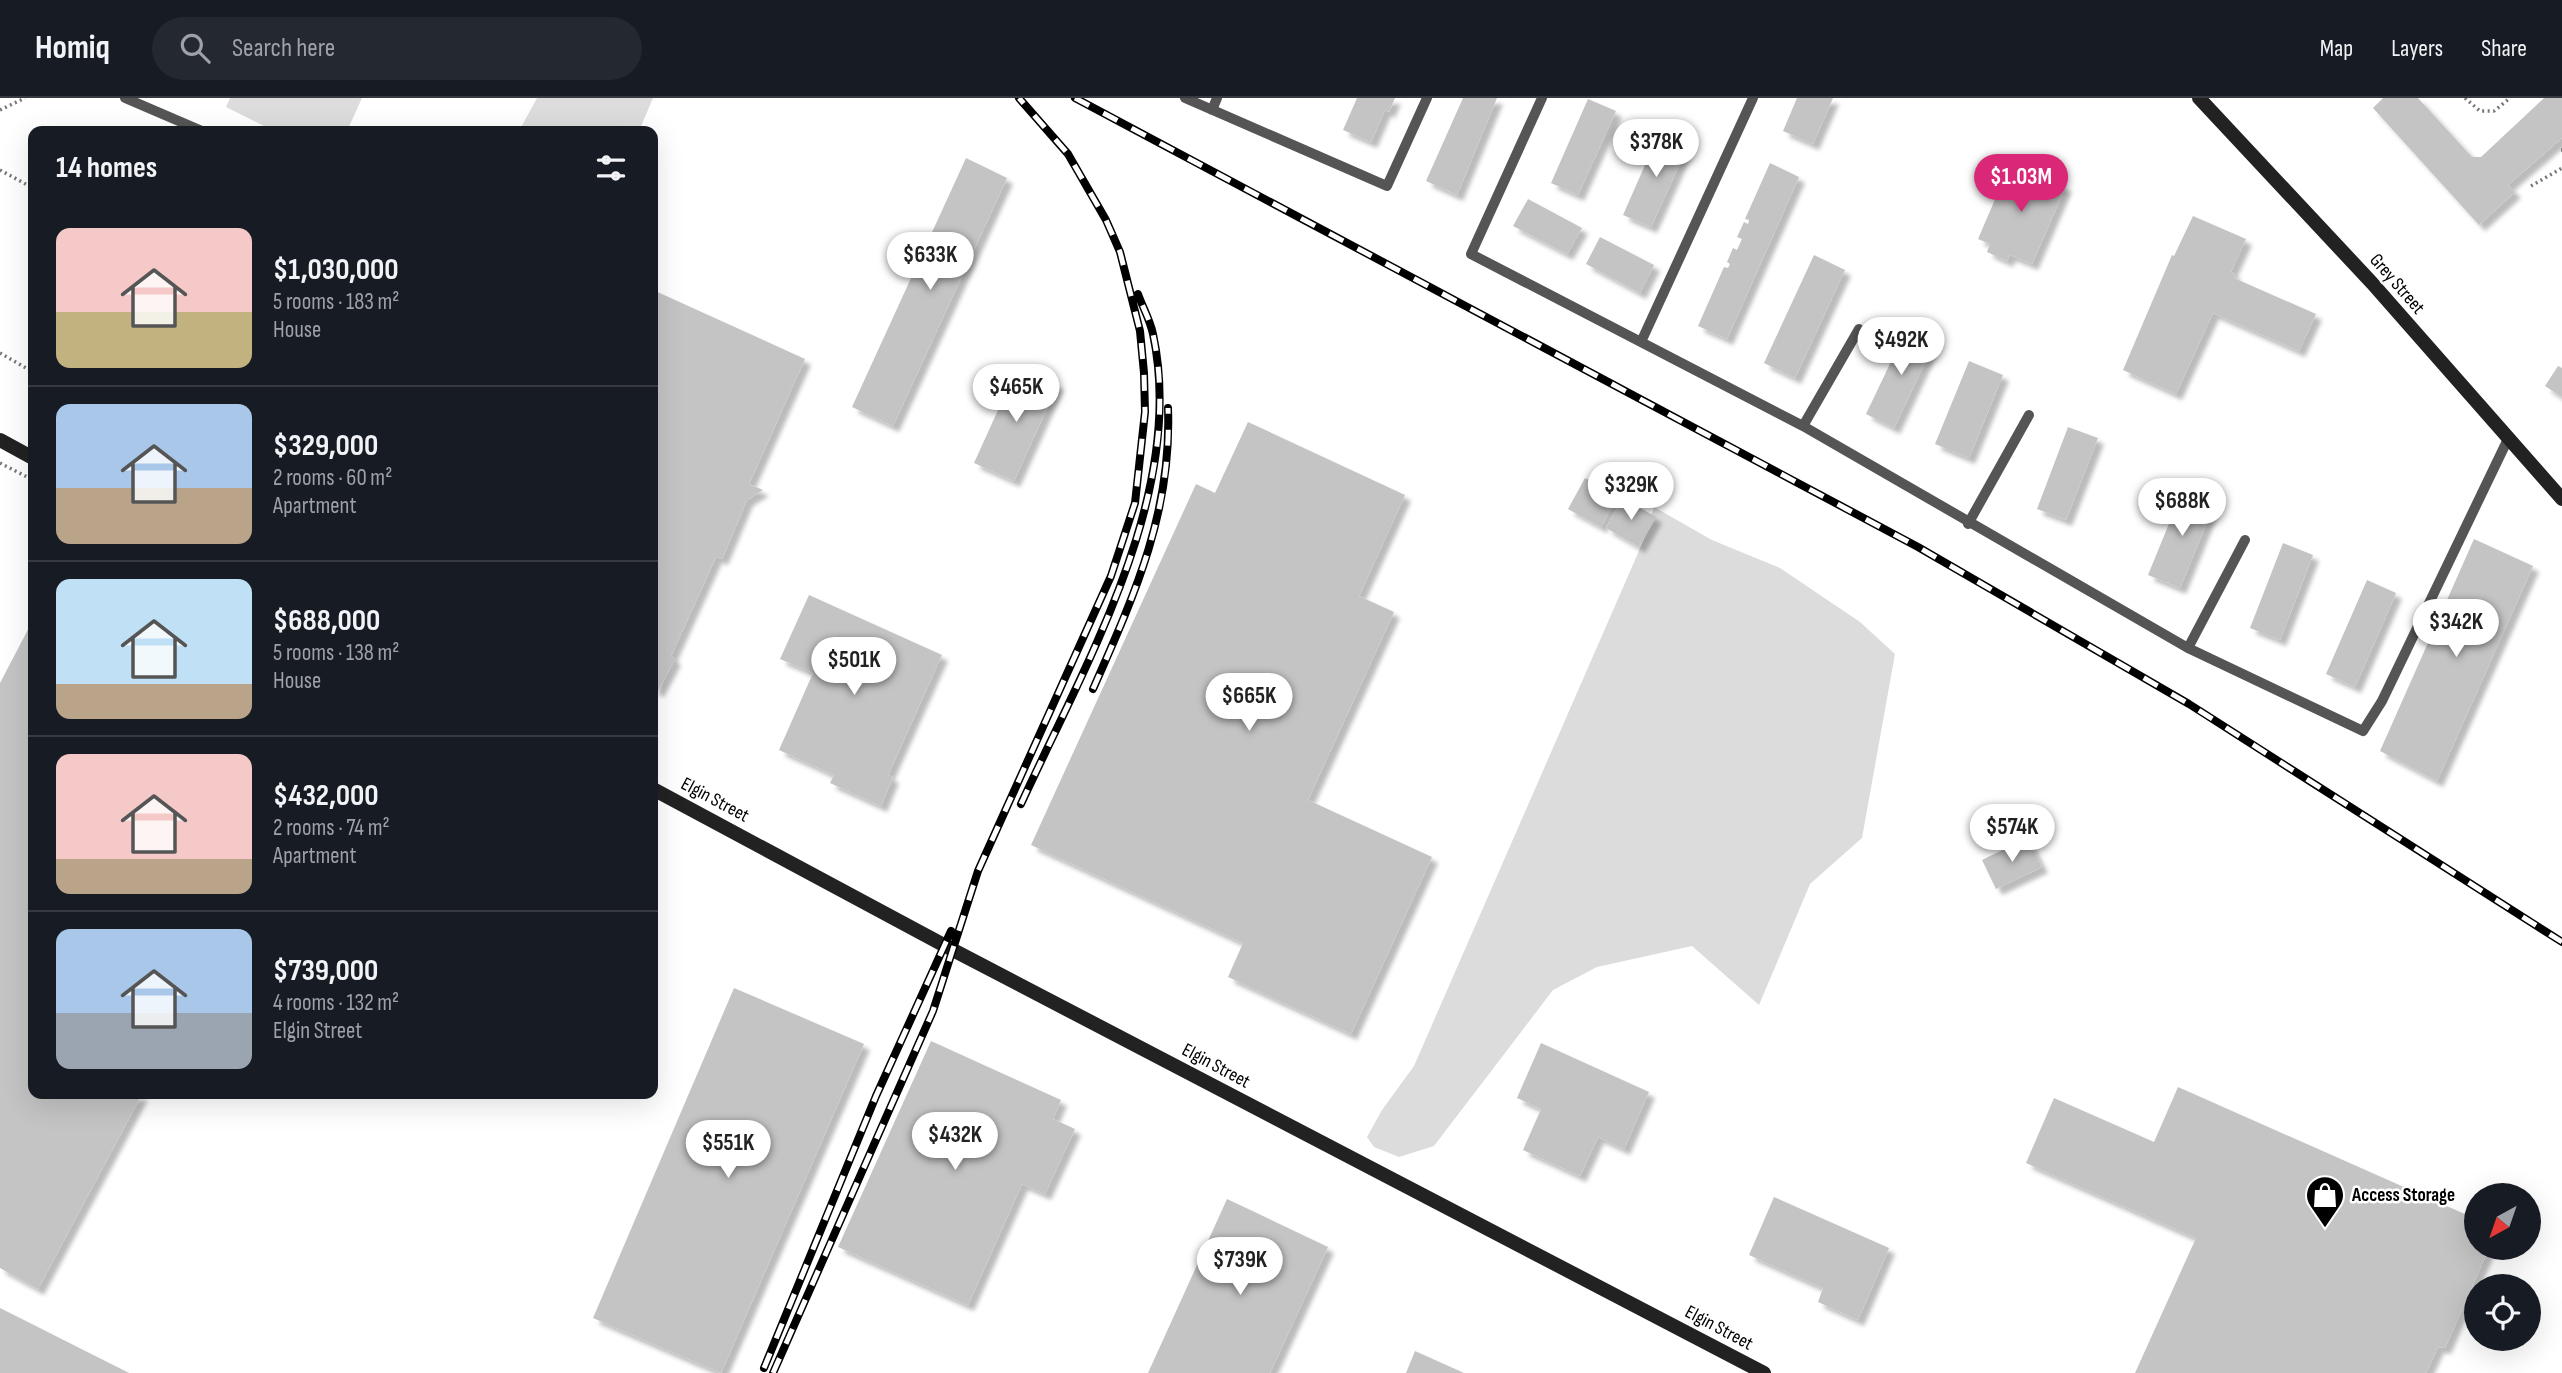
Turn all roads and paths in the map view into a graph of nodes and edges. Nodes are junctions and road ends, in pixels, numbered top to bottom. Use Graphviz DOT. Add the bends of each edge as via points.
graph roads {
  1 [pos="25,98"];
  2 [pos="125,98"];
  3 [pos="1185,98"];
  4 [pos="1217,98"];
  5 [pos="1427,98"];
  6 [pos="1542,98"];
  7 [pos="1754,98"];
  8 [pos="2199,98"];
  9 [pos="2465,98"];
  10 [pos="2510,98"];
  11 [pos="0,110"];
  12 [pos="1212,110"];
  13 [pos="190,126"];
  14 [pos="2562,168"];
  15 [pos="0,170"];
  16 [pos="28,185"];
  17 [pos="2531,186"];
  18 [pos="1860,329"];
  19 [pos="1642,342"];
  20 [pos="0,353"];
  21 [pos="28,369"];
  22 [pos="2029,415"];
  23 [pos="1804,426"];
  24 [pos="2508,439"];
  25 [pos="0,440"];
  26 [pos="28,455"];
  27 [pos="0,463"];
  28 [pos="28,477"];
  29 [pos="2562,499"];
  30 [pos="1968,524"];
  31 [pos="2245,540"];
  32 [pos="2188,648"];
  33 [pos="658,792"];
  34 [pos="1749,1369"];
  35 [pos="1764,1373"];
  1 -- 11 [label="path"];
  2 -- 13 [label="lane"];
  3 -- 12 [label="lane"];
  4 -- 12 [label="lane"];
  5 -- 12 [label="lane" via="1387,186"];
  6 -- 19 [label="lane" via="1471,254"];
  7 -- 19 [label="lane"];
  8 -- 24 [label="main road, Grey Street" via="2372,283"];
  9 -- 10 [label="path" via="2480,111 2494,111"];
  14 -- 17 [label="path"];
  15 -- 16 [label="path"];
  18 -- 23 [label="lane"];
  19 -- 23 [label="lane"];
  20 -- 21 [label="path"];
  22 -- 30 [label="lane"];
  23 -- 30 [label="lane"];
  24 -- 29 [label="main road, Grey Street"];
  24 -- 32 [label="lane" via="2363,732"];
  25 -- 26 [label="main road"];
  27 -- 28 [label="path"];
  30 -- 32 [label="lane"];
  31 -- 32 [label="lane"];
  33 -- 34 [label="main road, Elgin Street"];
  34 -- 35 [label="main road, Elgin Street"];
}
